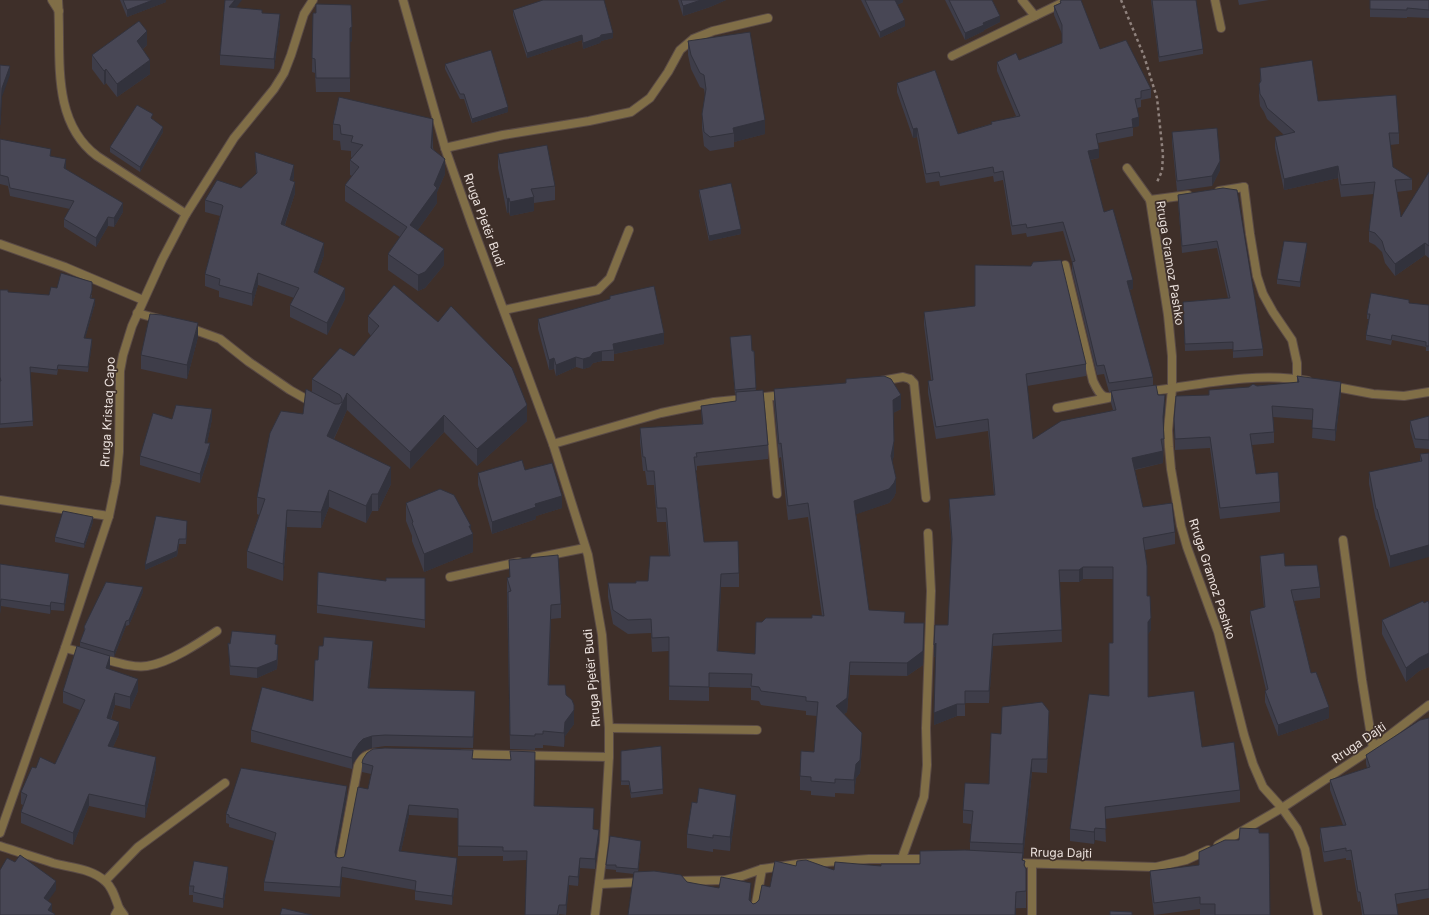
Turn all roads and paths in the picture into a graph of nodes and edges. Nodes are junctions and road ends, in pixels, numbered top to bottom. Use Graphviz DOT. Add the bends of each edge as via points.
graph roads {
  1 [pos="52,0"];
  2 [pos="58,0"];
  3 [pos="313,0"];
  4 [pos="403,0"];
  5 [pos="1022,0"];
  6 [pos="1068,0"];
  7 [pos="1121,0"];
  8 [pos="1215,0"];
  9 [pos="59,10"];
  10 [pos="1035,16"];
  11 [pos="768,18"];
  12 [pos="1221,28"];
  13 [pos="952,56"];
  14 [pos="445,148"];
  15 [pos="1127,168"];
  16 [pos="1213,191"];
  17 [pos="1197,194"];
  18 [pos="1150,200"];
  19 [pos="186,214"];
  20 [pos="628,230"];
  21 [pos="0,244"];
  22 [pos="1062,265"];
  23 [pos="143,300"];
  24 [pos="504,310"];
  25 [pos="137,313"];
  26 [pos="166,321"];
  27 [pos="180,325"];
  28 [pos="1298,379"];
  29 [pos="874,382"];
  30 [pos="1172,389"];
  31 [pos="1429,392"];
  32 [pos="791,394"];
  33 [pos="768,397"];
  34 [pos="1108,398"];
  35 [pos="323,408"];
  36 [pos="1057,408"];
  37 [pos="553,444"];
  38 [pos="777,494"];
  39 [pos="926,498"];
  40 [pos="0,500"];
  41 [pos="109,516"];
  42 [pos="928,533"];
  43 [pos="1343,540"];
  44 [pos="585,548"];
  45 [pos="450,576"];
  46 [pos="217,631"];
  47 [pos="65,648"];
  48 [pos="1429,705"];
  49 [pos="609,728"];
  50 [pos="757,730"];
  51 [pos="1373,748"];
  52 [pos="385,752"];
  53 [pos="457,754"];
  54 [pos="609,757"];
  55 [pos="225,783"];
  56 [pos="1282,808"];
  57 [pos="0,832"];
  58 [pos="0,846"];
  59 [pos="902,858"];
  60 [pos="940,859"];
  61 [pos="340,862"];
  62 [pos="1008,863"];
  63 [pos="1032,864"];
  64 [pos="762,869"];
  65 [pos="651,881"];
  66 [pos="665,881"];
  67 [pos="105,882"];
  68 [pos="600,884"];
  69 [pos="117,911"];
  70 [pos="124,915"];
  71 [pos="595,915"];
  72 [pos="754,915"];
  73 [pos="1032,915"];
  74 [pos="1318,915"];
  1 -- 9 [label="street"];
  2 -- 9 [label="street"];
  3 -- 19 [label="street, Rruga Kristaq Capo" via="304,14 284,73 234,138"];
  4 -- 14 [label="street, Rruga Pjetër Budi"];
  5 -- 10 [label="street"];
  6 -- 10 [label="street"];
  7 -- 18 [label="path" via="1144,56 1157,98 1163,155 1162,171"];
  8 -- 12 [label="street"];
  9 -- 19 [label="street" via="62,94 78,137 97,156"];
  10 -- 13 [label="street"];
  11 -- 14 [label="street" via="713,31 693,39 680,50 650,98 630,112"];
  14 -- 24 [label="street, Rruga Pjetër Budi"];
  15 -- 18 [label="street, Rruga Gramoz Pashko"];
  16 -- 28 [label="street" via="1244,187 1257,276 1267,300 1292,340"];
  17 -- 18 [label="street"];
  18 -- 30 [label="street, Rruga Gramoz Pashko" via="1168,315"];
  19 -- 23 [label="street, Rruga Kristaq Capo"];
  20 -- 24 [label="street" via="610,278 598,290"];
  21 -- 23 [label="street" via="65,267"];
  22 -- 34 [label="street" via="1093,381 1098,393"];
  23 -- 25 [label="street, Rruga Kristaq Capo"];
  24 -- 37 [label="street, Rruga Pjetër Budi"];
  25 -- 26 [label="street"];
  25 -- 41 [label="street, Rruga Kristaq Capo" via="127,339 120,371 119,452"];
  27 -- 35 [label="street" via="220,339 290,390"];
  28 -- 30 [label="street" via="1242,379"];
  28 -- 31 [label="street" via="1373,394 1404,396"];
  29 -- 39 [label="street" via="903,377 914,383"];
  30 -- 34 [label="street"];
  30 -- 56 [label="street, Rruga Gramoz Pashko" via="1169,447 1181,526 1218,632 1253,764 1263,787"];
  32 -- 33 [label="street"];
  33 -- 37 [label="street" via="714,402 661,413"];
  33 -- 38 [label="street"];
  34 -- 36 [label="street"];
  37 -- 44 [label="street, Rruga Pjetër Budi"];
  40 -- 41 [label="street"];
  41 -- 47 [label="street, Rruga Kristaq Capo"];
  42 -- 59 [label="street" via="931,590 927,765 924,797"];
  43 -- 51 [label="street"];
  44 -- 45 [label="street"];
  44 -- 49 [label="street, Rruga Pjetër Budi" via="602,635"];
  46 -- 47 [label="street" via="177,655 148,666 133,666"];
  47 -- 57 [label="street, Rruga Kristaq Capo"];
  48 -- 51 [label="street, Rruga Dajti"];
  49 -- 50 [label="street"];
  49 -- 54 [label="street, Rruga Pjetër Budi"];
  51 -- 56 [label="street, Rruga Dajti"];
  52 -- 61 [label="street" via="366,755 358,766"];
  53 -- 54 [label="street"];
  54 -- 68 [label="street, Rruga Pjetër Budi"];
  55 -- 67 [label="street" via="138,847"];
  56 -- 63 [label="street, Rruga Dajti" via="1199,855 1167,865 1156,867"];
  56 -- 74 [label="street, Rruga Gramoz Pashko" via="1297,829 1305,848"];
  58 -- 67 [label="street" via="84,870 97,875"];
  59 -- 60 [label="street"];
  59 -- 64 [label="street" via="869,858"];
  62 -- 63 [label="street, Rruga Dajti"];
  63 -- 73 [label="street"];
  64 -- 66 [label="street" via="725,880"];
  64 -- 72 [label="street"];
  65 -- 68 [label="street"];
  67 -- 69 [label="street" via="112,889"];
  68 -- 71 [label="street, Rruga Pjetër Budi"];
  69 -- 70 [label="street"];
}
